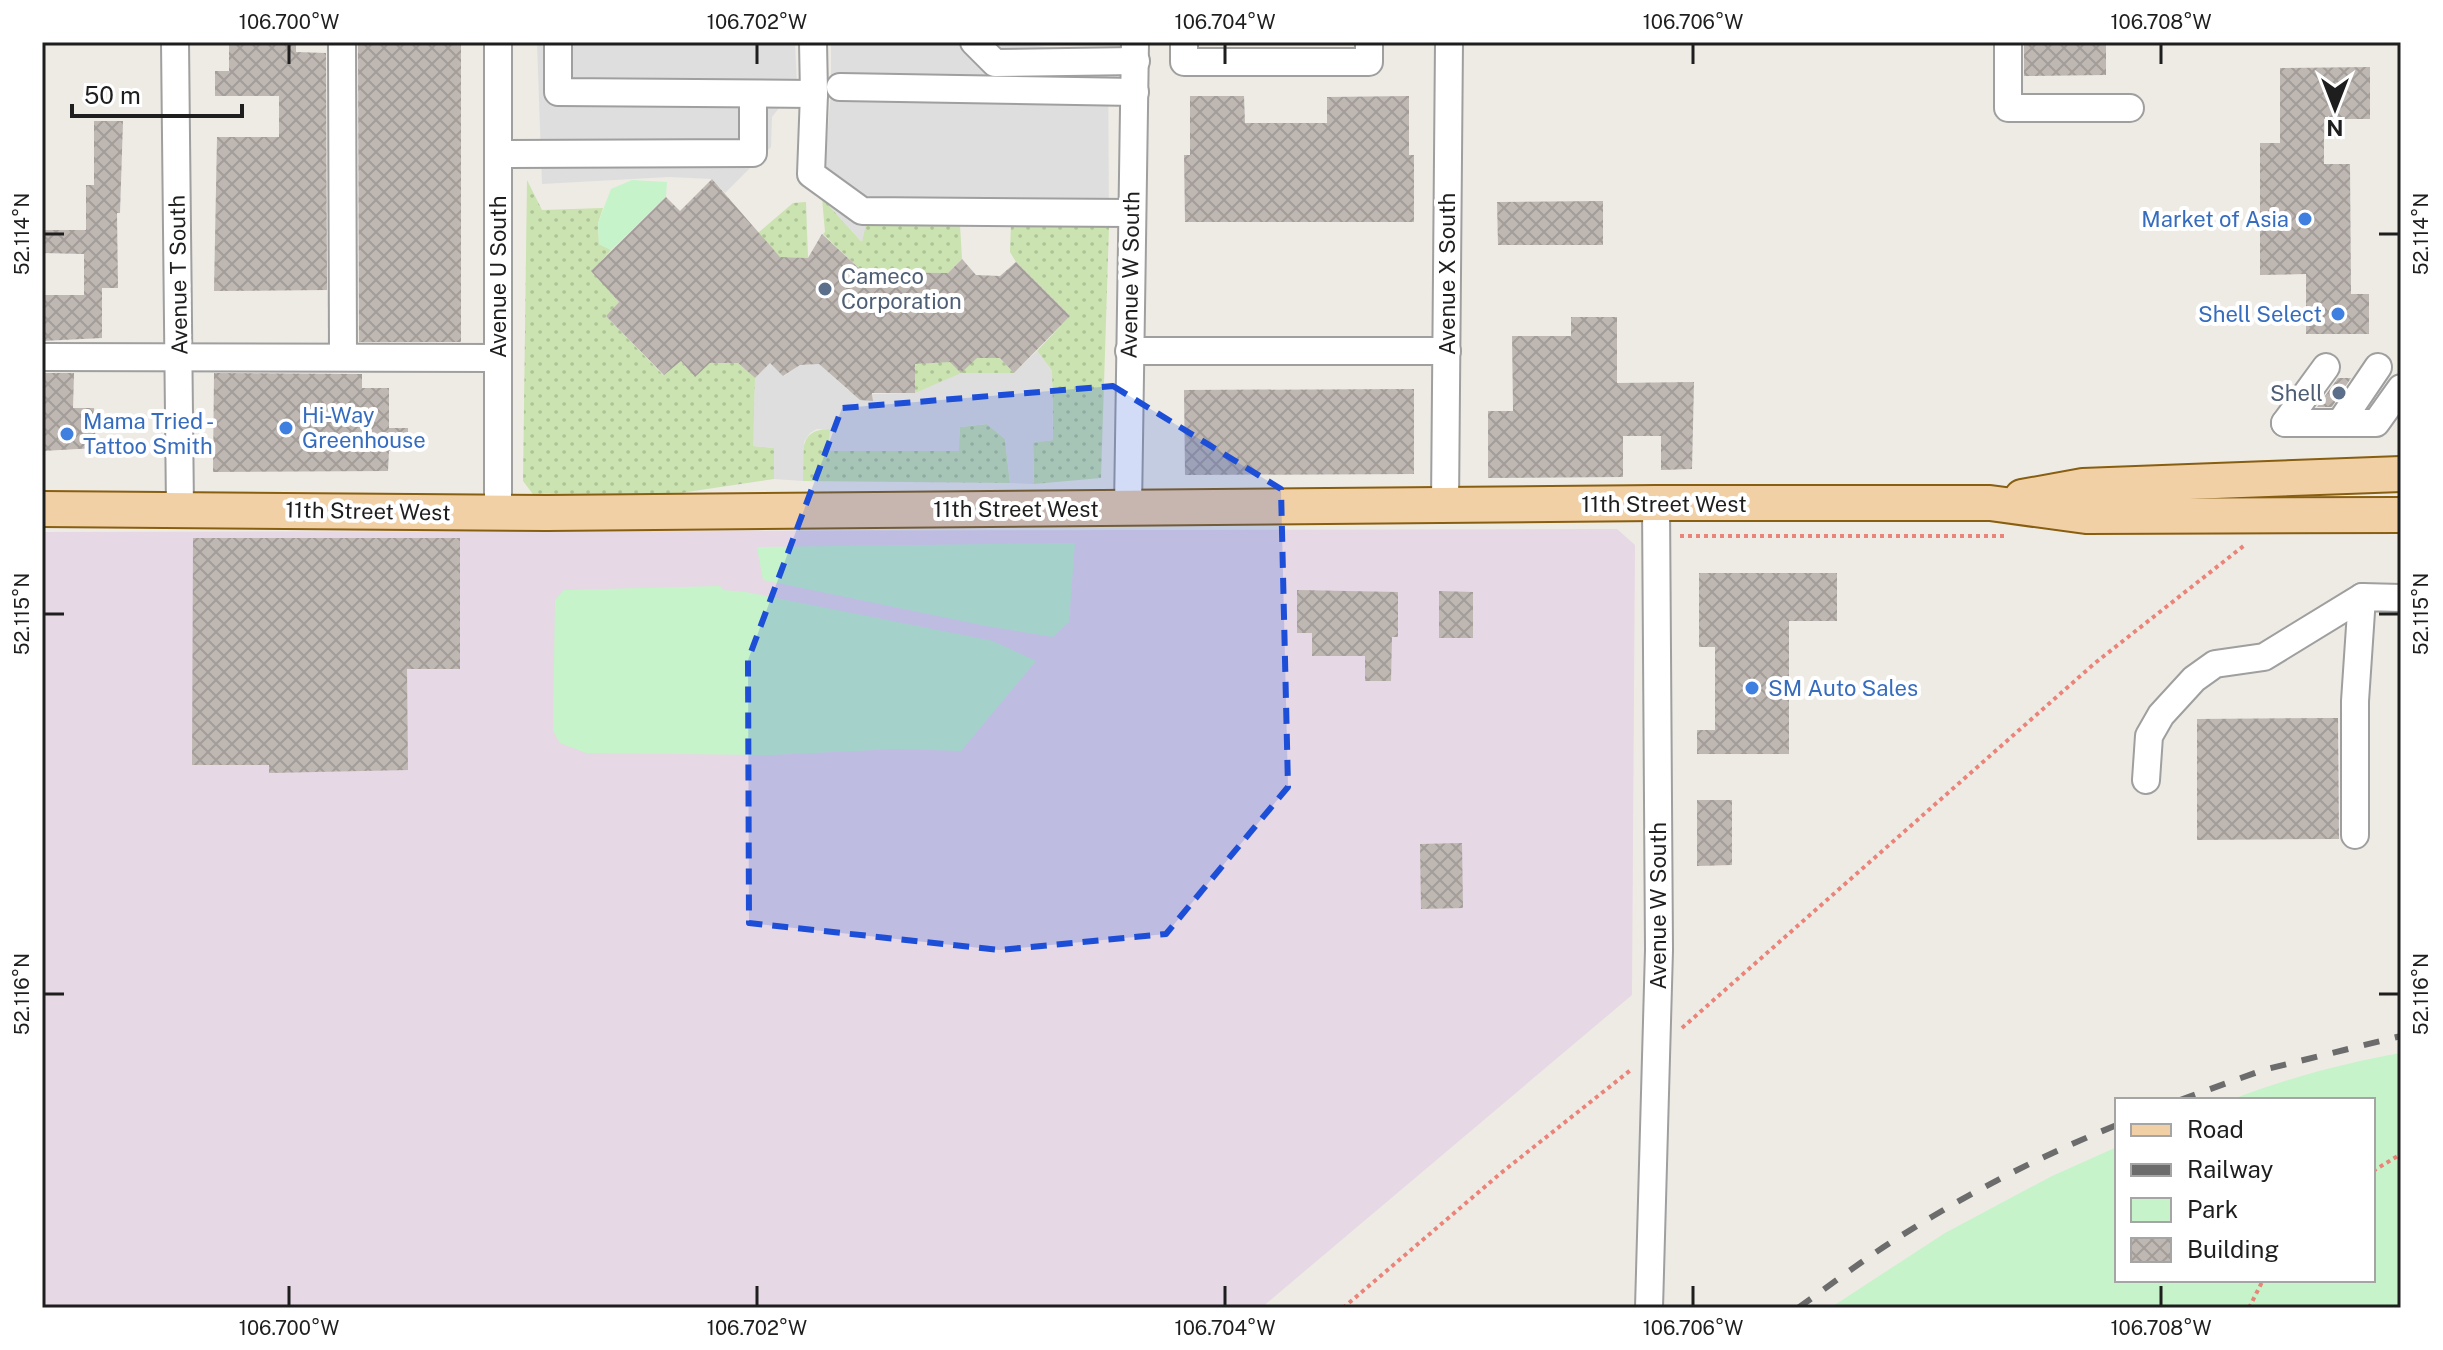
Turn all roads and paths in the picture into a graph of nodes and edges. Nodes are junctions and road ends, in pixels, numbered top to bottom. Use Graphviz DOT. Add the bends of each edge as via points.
graph roads {
  1 [pos="175,42"];
  2 [pos="342,42"];
  3 [pos="498,42"];
  4 [pos="558,42"];
  5 [pos="813,42"];
  6 [pos="974,42"];
  7 [pos="1184,42"];
  8 [pos="1369,42"];
  9 [pos="1449,42"];
  10 [pos="2008,42"];
  11 [pos="1135,52"];
  12 [pos="840,87"];
  13 [pos="1135,92"];
  14 [pos="814,94"];
  15 [pos="753,95"];
  16 [pos="2130,108"];
  17 [pos="498,154"];
  18 [pos="1131,213"];
  19 [pos="1129,351"];
  20 [pos="1447,351"];
  21 [pos="343,356"];
  22 [pos="42,357"];
  23 [pos="179,358"];
  24 [pos="498,358"];
  25 [pos="2368,370"];
  26 [pos="2332,423"];
  27 [pos="2401,474"];
  28 [pos="1656,503"];
  29 [pos="1990,503"];
  30 [pos="1445,505"];
  31 [pos="1128,508"];
  32 [pos="42,509"];
  33 [pos="180,509"];
  34 [pos="498,513"];
  35 [pos="2401,515"];
  36 [pos="2251,540"];
  37 [pos="2362,597"];
  38 [pos="2401,598"];
  39 [pos="2146,780"];
  40 [pos="2355,835"];
  41 [pos="1657,1050"];
  42 [pos="2401,1154"];
  43 [pos="2375,1170"];
  44 [pos="2262,1282"];
  45 [pos="1343,1308"];
  46 [pos="1649,1308"];
  47 [pos="2249,1308"];
  1 -- 23 [label="street, Avenue T South"];
  2 -- 21 [label="street"];
  3 -- 17 [label="street, Avenue U South"];
  4 -- 15 [label="street" via="558,92"];
  5 -- 14 [label="street"];
  6 -- 11 [label="street" via="995,63"];
  7 -- 8 [label="street" via="1184,62 1369,62"];
  9 -- 20 [label="street, Avenue X South"];
  10 -- 16 [label="street" via="2008,108"];
  11 -- 13 [label="street, Avenue W South"];
  12 -- 13 [label="street"];
  13 -- 18 [label="street, Avenue W South"];
  14 -- 15 [label="street"];
  14 -- 18 [label="street" via="811,174 862,211"];
  15 -- 17 [label="street" via="753,153"];
  17 -- 24 [label="street, Avenue U South"];
  18 -- 19 [label="street, Avenue W South"];
  19 -- 20 [label="street"];
  19 -- 31 [label="street, Avenue W South"];
  20 -- 30 [label="street, Avenue X South"];
  21 -- 23 [label="street"];
  21 -- 24 [label="street"];
  22 -- 23 [label="street"];
  23 -- 33 [label="street, Avenue T South"];
  24 -- 34 [label="street, Avenue U South"];
  25 -- 26 [label="street"];
  25 -- 26 [label="street"];
  25 -- 26 [label="street" via="2285,423"];
  27 -- 29 [label="main road, 11th Street West" via="2083,486"];
  28 -- 29 [label="main road, 11th Street West"];
  28 -- 30 [label="main road, 11th Street West"];
  28 -- 41 [label="street, Avenue W South"];
  29 -- 35 [label="main road, 11th Street West" via="2086,516"];
  30 -- 31 [label="main road, 11th Street West"];
  31 -- 34 [label="main road, 11th Street West"];
  32 -- 33 [label="main road, 11th Street West"];
  33 -- 34 [label="main road, 11th Street West"];
  36 -- 41 [label="path" via="2095,663"];
  37 -- 38 [label="street"];
  37 -- 39 [label="street" via="2264,657 2215,664 2194,679 2149,736"];
  37 -- 40 [label="street"];
  41 -- 45 [label="path" via="1501,1173"];
  41 -- 46 [label="street, Avenue W South"];
  42 -- 43 [label="path"];
  44 -- 47 [label="path"];
}
